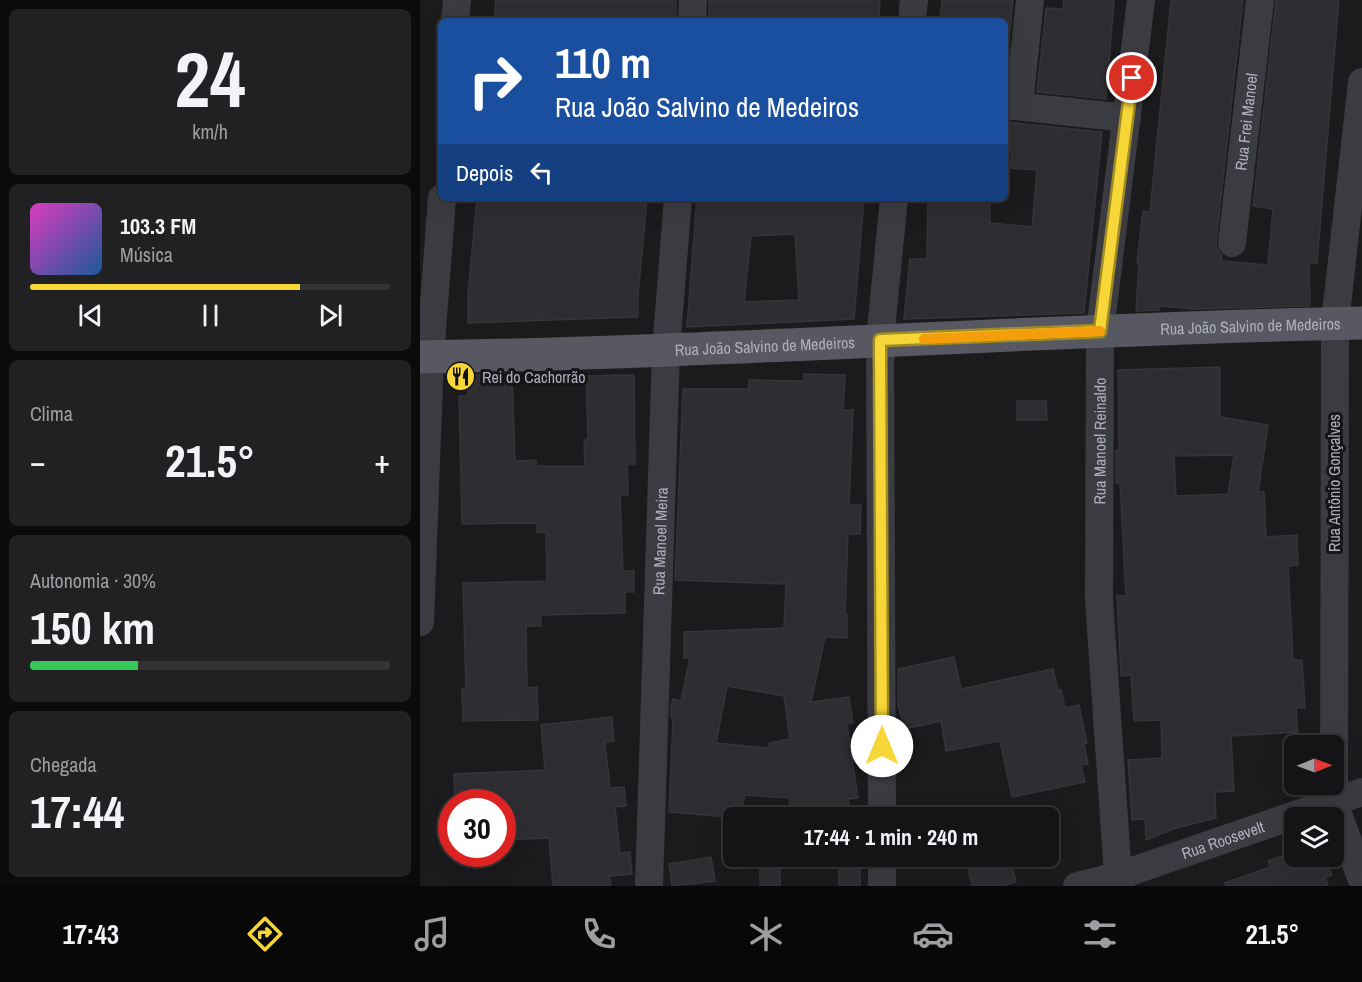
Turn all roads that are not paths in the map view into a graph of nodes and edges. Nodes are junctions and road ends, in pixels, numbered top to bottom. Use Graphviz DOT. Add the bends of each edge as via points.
graph roads {
  1 [pos="457,0"];
  2 [pos="693,0"];
  3 [pos="914,0"];
  4 [pos="1030,0"];
  5 [pos="1141,0"];
  6 [pos="1260,0"];
  7 [pos="455,18"];
  8 [pos="692,18"];
  9 [pos="912,18"];
  10 [pos="1362,82"];
  11 [pos="1012,105"];
  12 [pos="1127,118"];
  13 [pos="442,201"];
  14 [pos="678,201"];
  15 [pos="894,201"];
  16 [pos="1232,243"];
  17 [pos="1348,323"];
  18 [pos="1100,331"];
  19 [pos="880,340"];
  20 [pos="666,350"];
  21 [pos="425,357"];
  22 [pos="420,622"];
  23 [pos="1362,792"];
  24 [pos="1334,802"];
  25 [pos="882,807"];
  26 [pos="882,867"];
  27 [pos="1362,880"];
  28 [pos="1120,881"];
  29 [pos="649,886"];
  30 [pos="882,886"];
  31 [pos="1077,886"];
  1 -- 7 [label="street"];
  2 -- 8 [label="street"];
  3 -- 9 [label="street"];
  4 -- 11 [label="street"];
  5 -- 12 [label="street, Rua Manoel Reinaldo"];
  6 -- 16 [label="street, Rua Frei Manoel"];
  10 -- 17 [label="street, Rua Antônio Gonçalves"];
  11 -- 12 [label="street"];
  12 -- 18 [label="street, Rua Manoel Reinaldo"];
  13 -- 21 [label="street"];
  14 -- 20 [label="street, Rua Manoel Meira"];
  15 -- 19 [label="street"];
  17 -- 18 [label="main road, Rua João Salvino de Medeiros"];
  17 -- 24 [label="street, Rua Antônio Gonçalves"];
  18 -- 19 [label="main road, Rua João Salvino de Medeiros"];
  18 -- 28 [label="street, Rua Manoel Reinaldo" via="1099,600"];
  19 -- 20 [label="main road, Rua João Salvino de Medeiros"];
  19 -- 25 [label="street"];
  20 -- 21 [label="main road, Rua João Salvino de Medeiros"];
  20 -- 29 [label="street, Rua Manoel Meira"];
  21 -- 22 [label="street"];
  23 -- 24 [label="street, Rua Roosevelt"];
  24 -- 27 [label="street, Rua Antônio Gonçalves"];
  24 -- 28 [label="street, Rua Roosevelt"];
  26 -- 30 [label="street"];
  28 -- 31 [label="street, Rua Roosevelt"];
}
